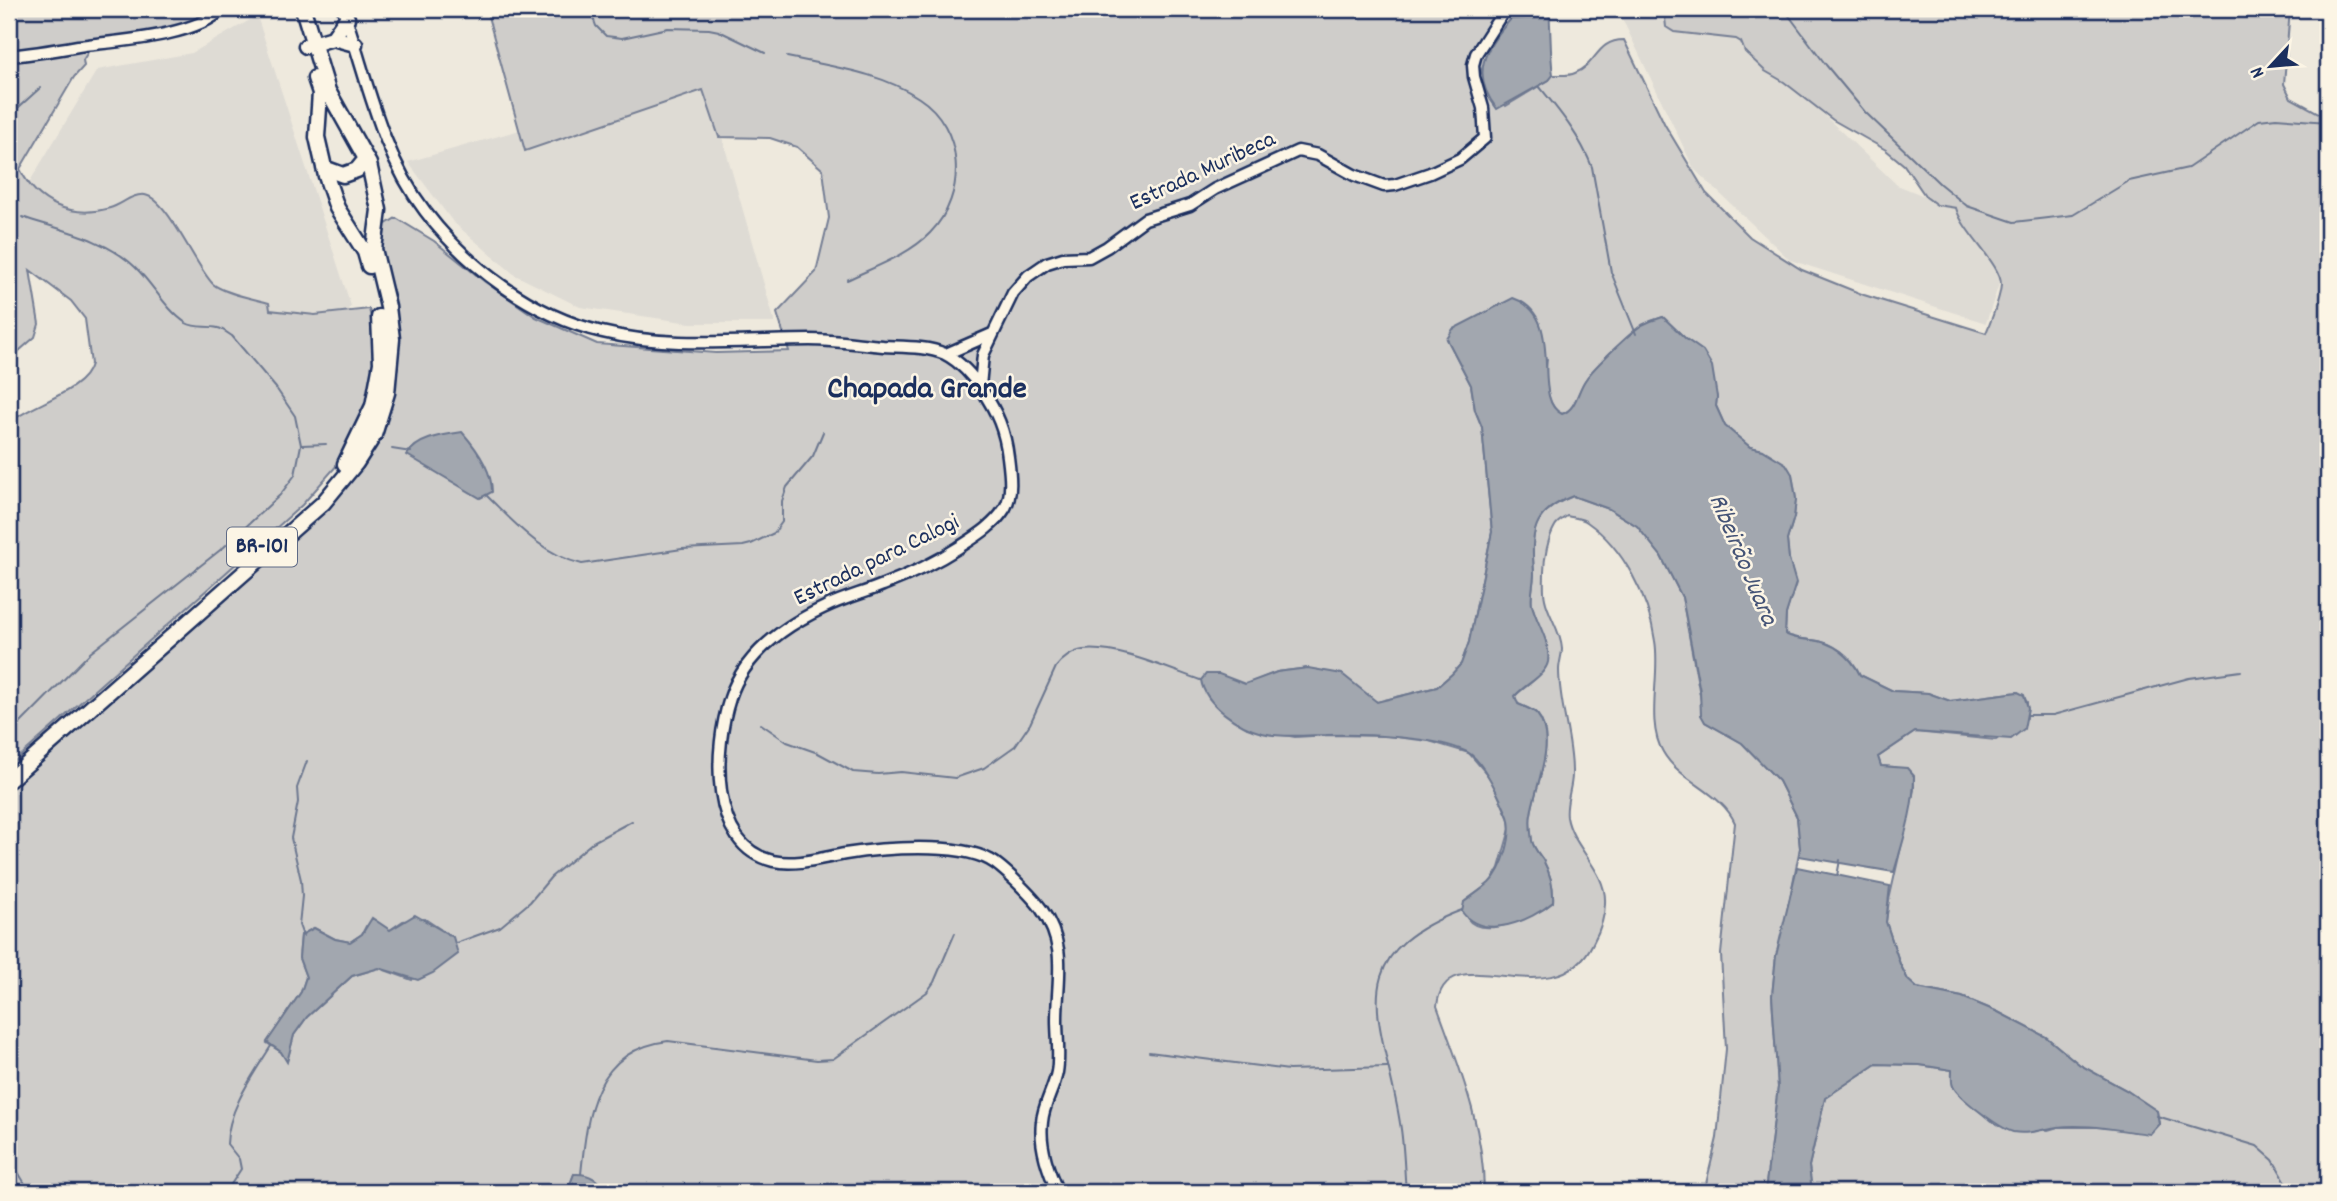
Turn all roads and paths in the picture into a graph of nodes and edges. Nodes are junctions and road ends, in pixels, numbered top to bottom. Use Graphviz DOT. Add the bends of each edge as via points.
graph roads {
  1 [pos="222,9"];
  2 [pos="295,9"];
  3 [pos="303,9"];
  4 [pos="1505,9"];
  5 [pos="345,13"];
  6 [pos="333,38"];
  7 [pos="355,44"];
  8 [pos="310,45"];
  9 [pos="9,56"];
  10 [pos="366,159"];
  11 [pos="324,168"];
  12 [pos="992,334"];
  13 [pos="946,354"];
  14 [pos="980,386"];
  15 [pos="9,772"];
  16 [pos="9,780"];
  17 [pos="1058,1192"];
  1 -- 9 [label="street" via="207,21 162,33"];
  2 -- 8 [label="highway, BR-101"];
  3 -- 8 [label="highway, BR-101"];
  4 -- 12 [label="street, Estrada Muribeca" via="1473,65 1485,138 1460,159 1384,186 1318,155 1298,151 1190,205 1144,219 1089,257 1047,263 1027,275 1013,293"];
  5 -- 6 [label="highway"];
  5 -- 7 [label="street"];
  6 -- 7 [label="highway"];
  6 -- 8 [label="highway"];
  7 -- 13 [label="street" via="383,135 424,210 448,239 493,279 561,319 600,332 649,340 811,340"];
  8 -- 10 [label="highway, BR-101" via="328,91"];
  8 -- 11 [label="highway, BR-101" via="320,93 317,137"];
  10 -- 11 [label="highway" via="357,170 343,175"];
  10 -- 16 [label="highway, BR-101" via="379,210 374,249 391,339 387,393 374,435 323,503"];
  11 -- 15 [label="highway, BR-101" via="337,208 365,252 381,328 379,379 354,449 337,476 307,508"];
  12 -- 13 [label="street"];
  12 -- 14 [label="street" via="983,355"];
  13 -- 14 [label="street, Estrada para Calogi"];
  14 -- 17 [label="street, Estrada para Calogi" via="1005,431 1008,504 983,532 940,560 824,607 764,645 743,668 730,696 720,737 721,796 729,826 744,847 771,861 796,862 866,850 956,850 990,860 1038,903 1055,930 1061,963 1058,1070 1042,1122 1046,1165"];
}
